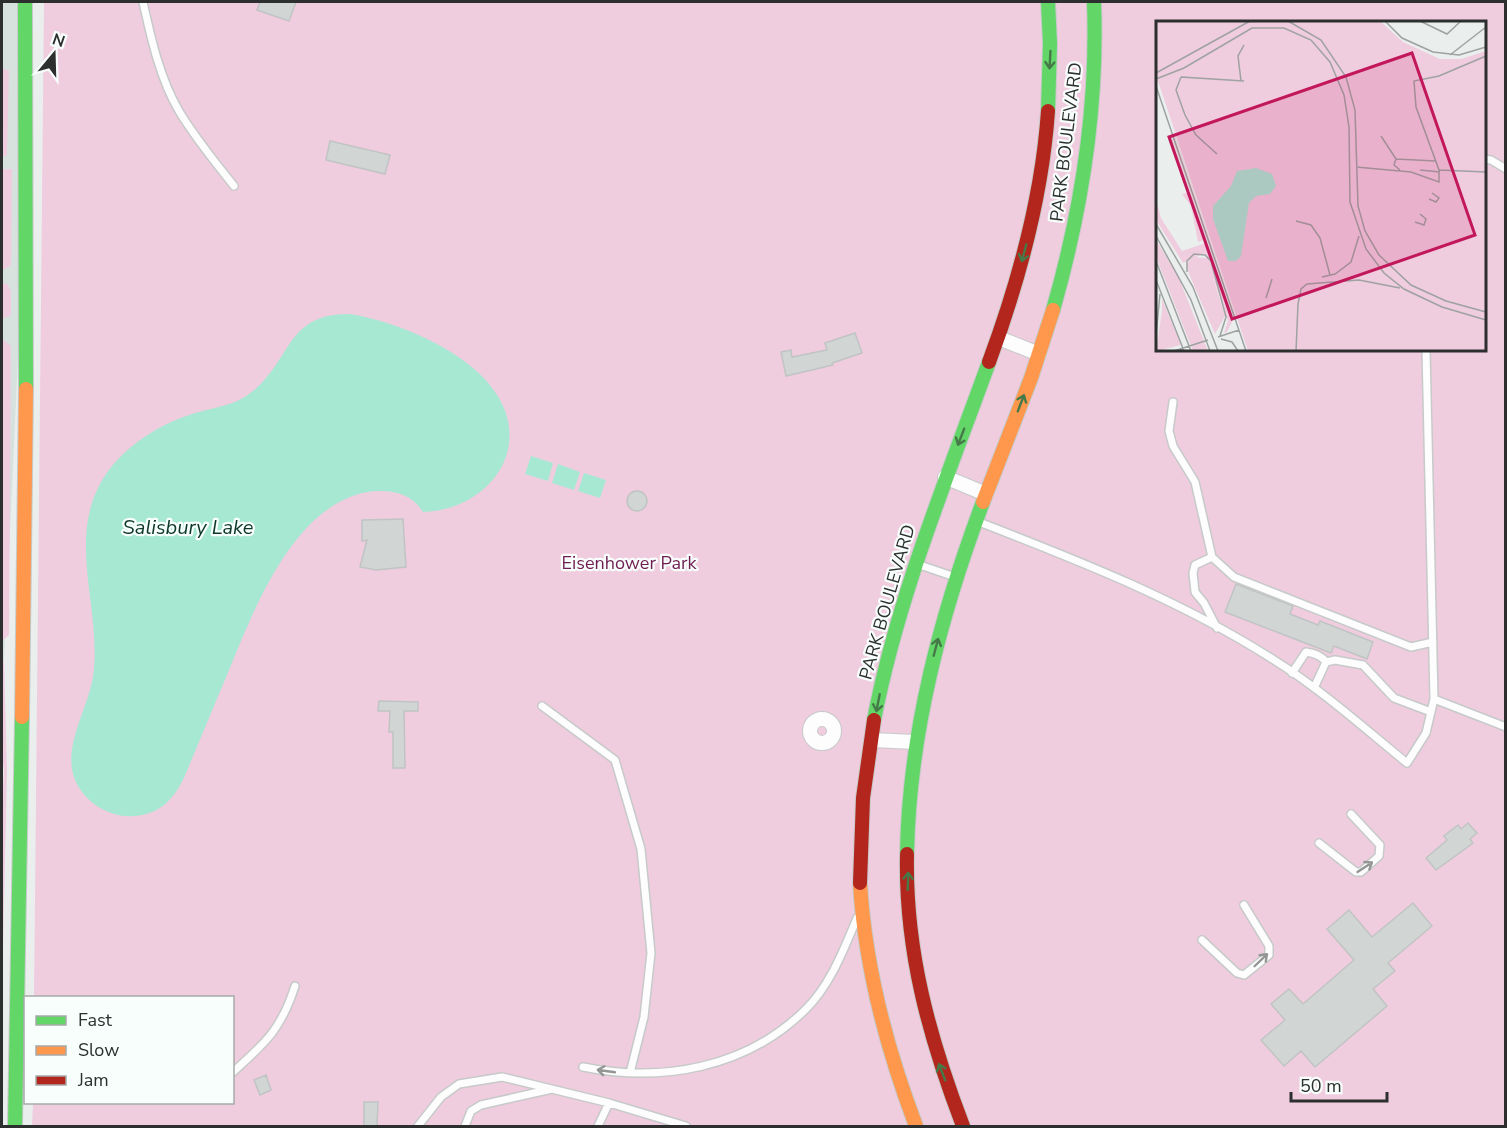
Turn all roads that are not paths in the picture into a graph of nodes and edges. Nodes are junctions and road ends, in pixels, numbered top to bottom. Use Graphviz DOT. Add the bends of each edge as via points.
graph roads {
  1 [pos="26,2"];
  2 [pos="143,2"];
  3 [pos="1048,2"];
  4 [pos="1094,2"];
  5 [pos="1486,159"];
  6 [pos="1506,169"];
  7 [pos="234,186"];
  8 [pos="999,338"];
  9 [pos="1426,351"];
  10 [pos="1039,354"];
  11 [pos="1173,402"];
  12 [pos="945,477"];
  13 [pos="986,494"];
  14 [pos="976,521"];
  15 [pos="1212,558"];
  16 [pos="915,563"];
  17 [pos="957,578"];
  18 [pos="1217,628"];
  19 [pos="1432,642"];
  20 [pos="1326,662"];
  21 [pos="1292,673"];
  22 [pos="1314,688"];
  23 [pos="1434,699"];
  24 [pos="542,706"];
  25 [pos="1431,712"];
  26 [pos="1506,727"];
  27 [pos="872,740"];
  28 [pos="915,742"];
  29 [pos="1351,814"];
  30 [pos="1319,843"];
  31 [pos="863,905"];
  32 [pos="1244,905"];
  33 [pos="1202,940"];
  34 [pos="296,986"];
  35 [pos="583,1066"];
  36 [pos="234,1071"];
  37 [pos="630,1073"];
  38 [pos="555,1089"];
  39 [pos="609,1103"];
  40 [pos="15,1126"];
  41 [pos="418,1126"];
  42 [pos="465,1126"];
  43 [pos="598,1126"];
  44 [pos="686,1126"];
  45 [pos="916,1126"];
  46 [pos="963,1126"];
  1 -- 40 [label="street" via="26,506"];
  2 -- 7 [label="lane" via="152,41 178,109"];
  3 -- 8 [label="street, PARK BOULEVARD, one-way" via="1051,35 1042,168 1030,230"];
  4 -- 10 [label="street, PARK BOULEVARD" via="1094,79 1080,206"];
  5 -- 6 [label="lane"];
  8 -- 10 [label="street"];
  8 -- 12 [label="street, PARK BOULEVARD, one-way"];
  9 -- 19 [label="lane"];
  13 -- 10 [label="street, PARK BOULEVARD, one-way"];
  11 -- 15 [label="lane" via="1169,431 1173,446 1195,482"];
  12 -- 13 [label="street"];
  12 -- 16 [label="street, PARK BOULEVARD"];
  13 -- 14 [label="street, PARK BOULEVARD"];
  14 -- 17 [label="street, PARK BOULEVARD"];
  14 -- 18 [label="lane" via="1113,574"];
  15 -- 18 [label="lane" via="1195,565 1193,584"];
  15 -- 19 [label="lane" via="1234,577 1411,647"];
  16 -- 17 [label="lane"];
  16 -- 27 [label="street, PARK BOULEVARD, one-way" via="882,682"];
  28 -- 17 [label="street, PARK BOULEVARD, one-way"];
  18 -- 21 [label="lane"];
  19 -- 23 [label="lane"];
  20 -- 21 [label="lane" via="1306,652"];
  20 -- 22 [label="lane"];
  20 -- 25 [label="lane" via="1363,665 1395,698"];
  21 -- 22 [label="lane"];
  22 -- 25 [label="lane" via="1407,763 1426,733"];
  23 -- 25 [label="lane"];
  23 -- 26 [label="lane"];
  24 -- 37 [label="lane" via="615,760 641,849 651,954 644,1017"];
  27 -- 28 [label="street"];
  27 -- 31 [label="street, PARK BOULEVARD" via="862,818"];
  46 -- 28 [label="street, PARK BOULEVARD, one-way" via="936,1057 917,981 907,896"];
  30 -- 29 [label="lane, one-way" via="1356,872 1379,856 1380,845"];
  31 -- 37 [label="lane" via="838,962 806,1009 766,1042 719,1063 658,1075"];
  31 -- 45 [label="street, PARK BOULEVARD" via="876,999 898,1081"];
  33 -- 32 [label="lane, one-way" via="1244,975 1269,955 1269,946"];
  34 -- 36 [label="lane" via="283,1020"];
  37 -- 35 [label="lane, one-way"];
  38 -- 39 [label="lane"];
  38 -- 41 [label="lane" via="502,1077 459,1084 441,1097"];
  38 -- 42 [label="lane" via="481,1105 471,1112"];
  39 -- 43 [label="lane"];
  39 -- 44 [label="lane"];
}
